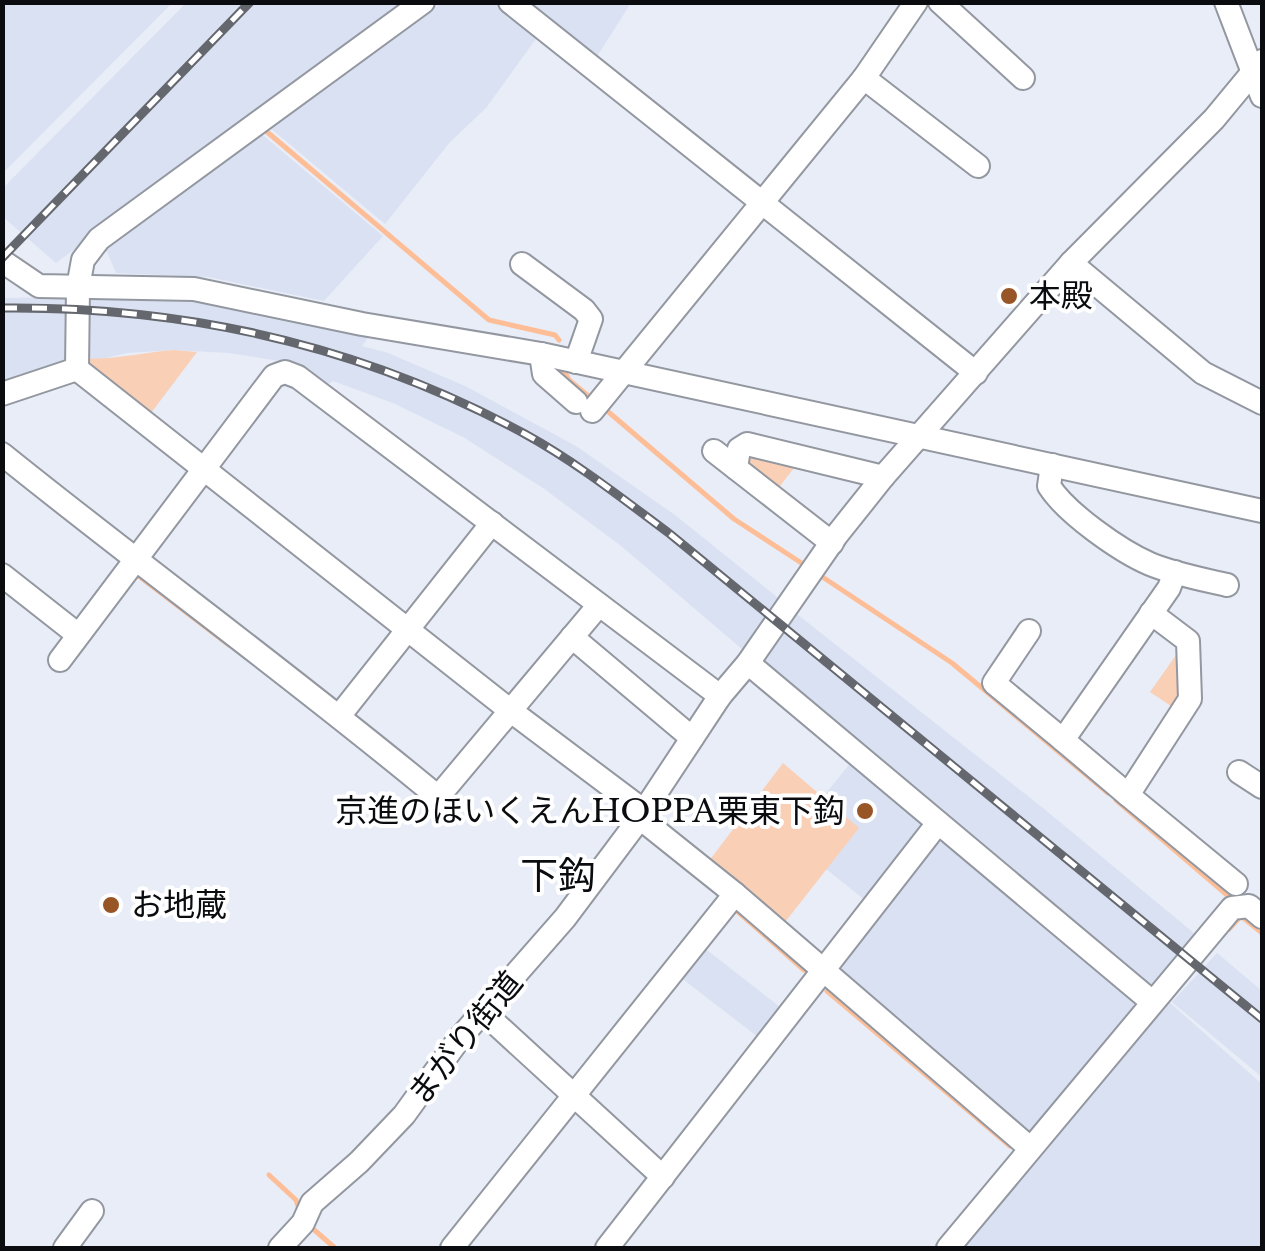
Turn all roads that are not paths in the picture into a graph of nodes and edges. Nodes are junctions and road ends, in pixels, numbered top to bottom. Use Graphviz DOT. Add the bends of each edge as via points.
graph roads {
  1 [pos="422,2"];
  2 [pos="510,2"];
  3 [pos="916,2"];
  4 [pos="940,2"];
  5 [pos="1226,2"];
  6 [pos="1257,68"];
  7 [pos="864,78"];
  8 [pos="1023,78"];
  9 [pos="1262,96"];
  10 [pos="978,166"];
  11 [pos="762,202"];
  12 [pos="2,261"];
  13 [pos="1071,263"];
  14 [pos="522,264"];
  15 [pos="78,287"];
  16 [pos="542,354"];
  17 [pos="576,362"];
  18 [pos="77,370"];
  19 [pos="976,372"];
  20 [pos="625,374"];
  21 [pos="2,394"];
  22 [pos="1262,402"];
  23 [pos="921,436"];
  24 [pos="714,451"];
  25 [pos="2,454"];
  26 [pos="1052,465"];
  27 [pos="736,468"];
  28 [pos="202,470"];
  29 [pos="883,477"];
  30 [pos="1262,510"];
  31 [pos="492,523"];
  32 [pos="832,543"];
  33 [pos="133,560"];
  34 [pos="1175,572"];
  35 [pos="2,575"];
  36 [pos="1227,586"];
  37 [pos="599,604"];
  38 [pos="1151,613"];
  39 [pos="407,629"];
  40 [pos="1029,631"];
  41 [pos="76,634"];
  42 [pos="572,637"];
  43 [pos="60,660"];
  44 [pos="748,662"];
  45 [pos="720,696"];
  46 [pos="511,712"];
  47 [pos="340,715"];
  48 [pos="692,738"];
  49 [pos="1063,740"];
  50 [pos="1240,772"];
  51 [pos="1262,787"];
  52 [pos="1128,795"];
  53 [pos="642,814"];
  54 [pos="938,823"];
  55 [pos="1236,884"];
  56 [pos="735,894"];
  57 [pos="1248,910"];
  58 [pos="823,972"];
  59 [pos="1151,1001"];
  60 [pos="484,1013"];
  61 [pos="575,1098"];
  62 [pos="1030,1148"];
  63 [pos="663,1177"];
  64 [pos="92,1210"];
  65 [pos="66,1248"];
  66 [pos="280,1248"];
  67 [pos="452,1248"];
  68 [pos="607,1248"];
  69 [pos="948,1248"];
  1 -- 15 [label="street" via="100,239 83,260"];
  2 -- 11 [label="street"];
  3 -- 7 [label="street"];
  4 -- 8 [label="street"];
  5 -- 6 [label="street"];
  6 -- 9 [label="street"];
  6 -- 13 [label="street, まがり街道"];
  7 -- 10 [label="street"];
  7 -- 11 [label="street"];
  11 -- 19 [label="street"];
  11 -- 20 [label="street"];
  12 -- 15 [label="street" via="39,286"];
  13 -- 19 [label="street, まがり街道"];
  13 -- 22 [label="street" via="1203,372"];
  14 -- 17 [label="street" via="591,319"];
  15 -- 16 [label="street" via="194,289"];
  15 -- 18 [label="street"];
  16 -- 17 [label="street"];
  16 -- 20 [label="street" via="544,374 590,404"];
  17 -- 20 [label="street"];
  18 -- 21 [label="street"];
  18 -- 28 [label="street"];
  19 -- 23 [label="street, まがり街道"];
  20 -- 23 [label="street"];
  23 -- 26 [label="street"];
  23 -- 29 [label="street, まがり街道"];
  24 -- 27 [label="street"];
  25 -- 33 [label="street"];
  26 -- 30 [label="street"];
  26 -- 34 [label="street" via="1049,486 1058,500 1148,563"];
  27 -- 29 [label="street" via="746,444"];
  27 -- 32 [label="street"];
  28 -- 31 [label="street" via="274,376 285,372"];
  28 -- 33 [label="street"];
  28 -- 39 [label="street"];
  29 -- 32 [label="street, まがり街道"];
  31 -- 37 [label="street"];
  31 -- 39 [label="street"];
  32 -- 44 [label="street, まがり街道"];
  33 -- 41 [label="street"];
  33 -- 47 [label="street"];
  34 -- 36 [label="street"];
  34 -- 38 [label="street"];
  35 -- 41 [label="street"];
  37 -- 42 [label="street"];
  37 -- 45 [label="street"];
  38 -- 49 [label="street"];
  38 -- 52 [label="street" via="1188,641 1190,699"];
  39 -- 46 [label="street"];
  39 -- 47 [label="street"];
  40 -- 49 [label="street" via="994,683"];
  41 -- 43 [label="street"];
  42 -- 46 [label="street"];
  42 -- 48 [label="street"];
  44 -- 45 [label="street, まがり街道"];
  44 -- 54 [label="street"];
  45 -- 48 [label="street, まがり街道"];
  46 -- 47 [label="street" via="438,797"];
  46 -- 53 [label="street"];
  48 -- 53 [label="street, まがり街道"];
  49 -- 52 [label="street"];
  50 -- 51 [label="street"];
  52 -- 55 [label="street"];
  53 -- 56 [label="street"];
  53 -- 60 [label="street, まがり街道"];
  54 -- 58 [label="street"];
  54 -- 59 [label="street"];
  56 -- 58 [label="street"];
  56 -- 61 [label="street"];
  57 -- 59 [label="street"];
  58 -- 62 [label="street"];
  58 -- 63 [label="street"];
  59 -- 62 [label="street"];
  60 -- 61 [label="street"];
  60 -- 66 [label="street, まがり街道" via="404,1115 312,1204"];
  61 -- 63 [label="street"];
  61 -- 67 [label="street"];
  62 -- 69 [label="street"];
  63 -- 68 [label="street"];
  64 -- 65 [label="street"];
}
